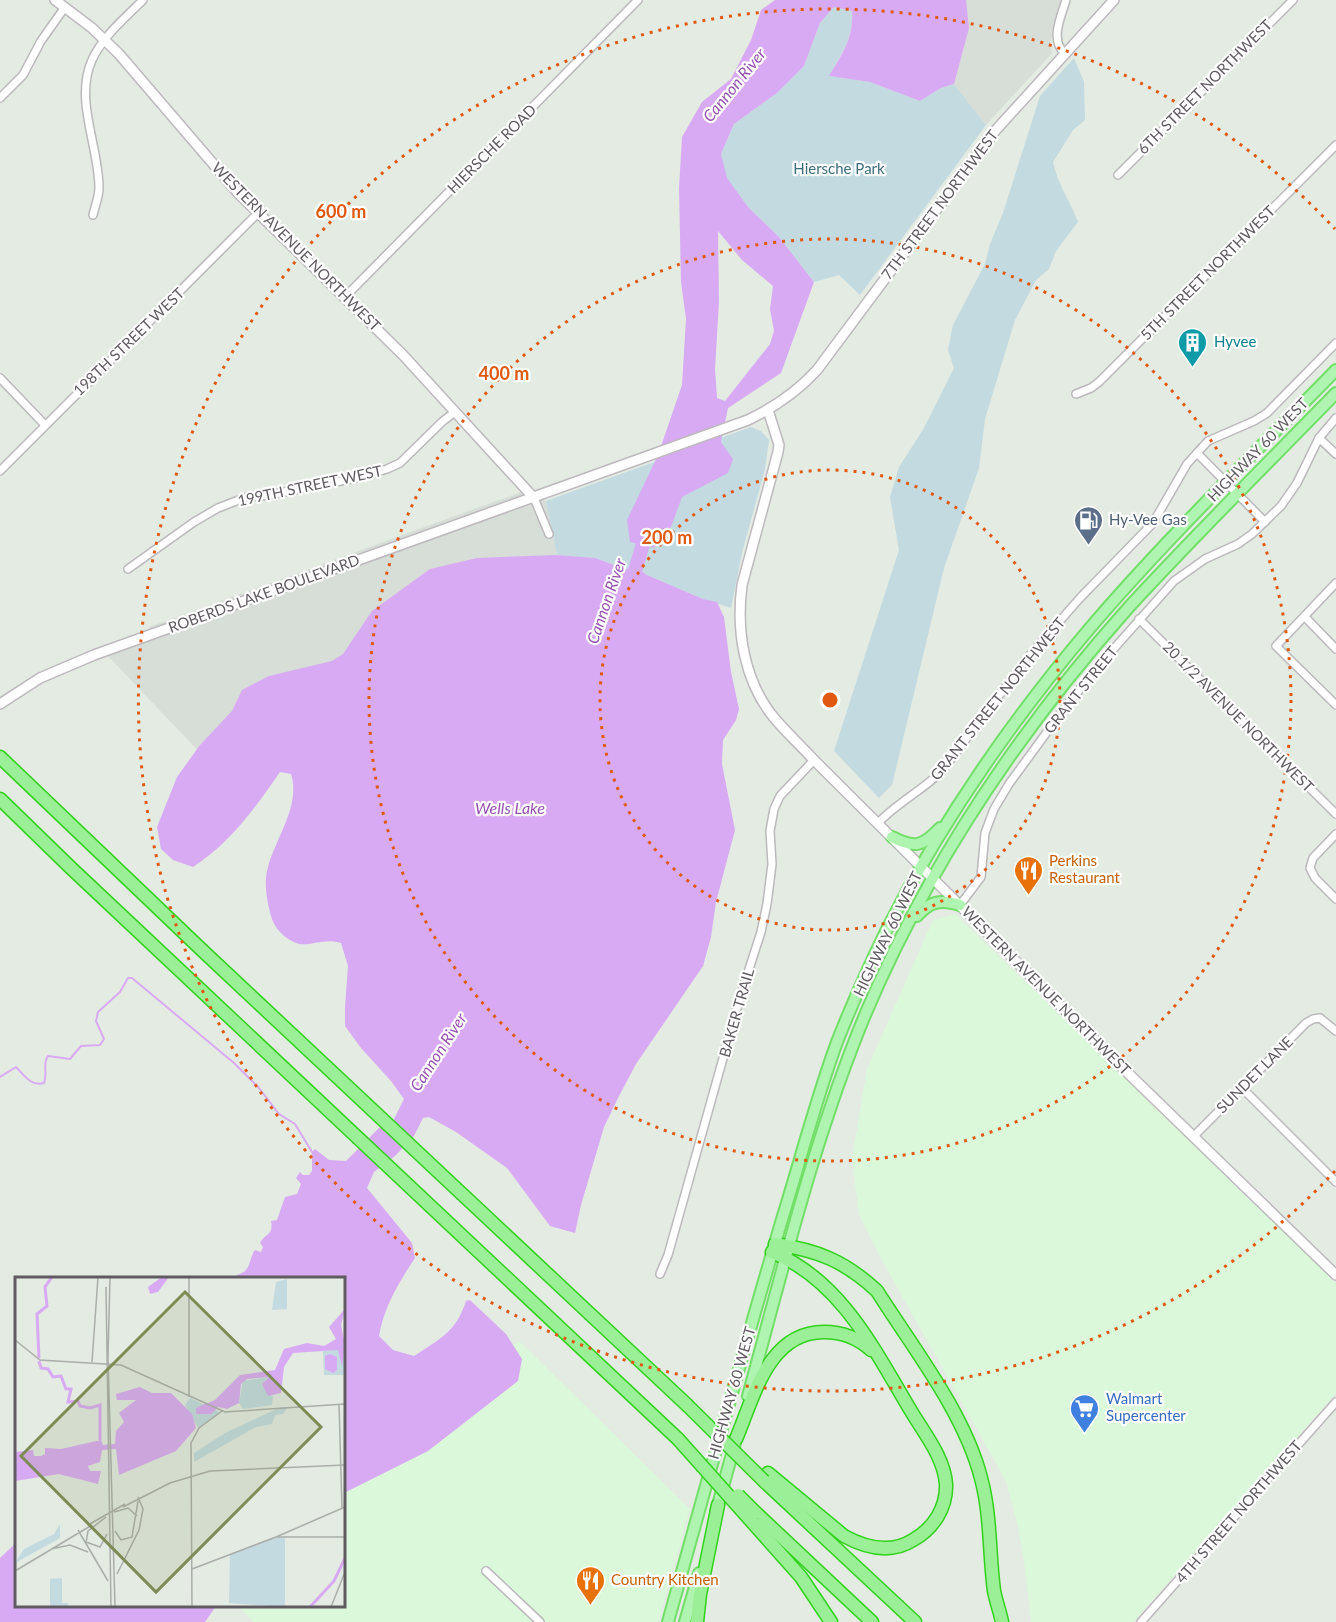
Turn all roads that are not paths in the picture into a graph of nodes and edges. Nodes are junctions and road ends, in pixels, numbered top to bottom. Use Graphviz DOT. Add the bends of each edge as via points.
graph roads {
  1 [pos="56,0"];
  2 [pos="142,0"];
  3 [pos="638,0"];
  4 [pos="1066,0"];
  5 [pos="1114,0"];
  6 [pos="1293,0"];
  7 [pos="65,7"];
  8 [pos="105,40"];
  9 [pos="1064,53"];
  10 [pos="0,98"];
  11 [pos="1336,145"];
  12 [pos="1118,175"];
  13 [pos="258,213"];
  14 [pos="93,215"];
  15 [pos="345,297"];
  16 [pos="1336,343"];
  17 [pos="1336,370"];
  18 [pos="0,378"];
  19 [pos="1336,393"];
  20 [pos="1076,394"];
  21 [pos="768,410"];
  22 [pos="455,412"];
  23 [pos="1336,418"];
  24 [pos="45,425"];
  25 [pos="1319,438"];
  26 [pos="1197,453"];
  27 [pos="1336,454"];
  28 [pos="0,471"];
  29 [pos="1226,482"];
  30 [pos="1237,495"];
  31 [pos="534,498"];
  32 [pos="1265,522"];
  33 [pos="549,534"];
  34 [pos="128,569"];
  35 [pos="1336,583"];
  36 [pos="1305,617"];
  37 [pos="1139,619"];
  38 [pos="1336,649"];
  39 [pos="0,704"];
  40 [pos="1336,705"];
  41 [pos="0,758"];
  42 [pos="814,760"];
  43 [pos="0,799"];
  44 [pos="958,807"];
  45 [pos="1336,814"];
  46 [pos="878,823"];
  47 [pos="1336,834"];
  48 [pos="892,837"];
  49 [pos="921,867"];
  50 [pos="933,878"];
  51 [pos="1336,898"];
  52 [pos="960,905"];
  53 [pos="905,930"];
  54 [pos="1336,1031"];
  55 [pos="1242,1088"];
  56 [pos="1192,1137"];
  57 [pos="1336,1182"];
  58 [pos="773,1248"];
  59 [pos="788,1252"];
  60 [pos="660,1274"];
  61 [pos="1336,1275"];
  62 [pos="881,1362"];
  63 [pos="1336,1402"];
  64 [pos="736,1439"];
  65 [pos="766,1477"];
  66 [pos="718,1505"];
  67 [pos="754,1518"];
  68 [pos="486,1571"];
  69 [pos="540,1622"];
  70 [pos="668,1622"];
  71 [pos="685,1622"];
  72 [pos="697,1622"];
  73 [pos="831,1622"];
  74 [pos="872,1622"];
  75 [pos="915,1622"];
  76 [pos="1002,1622"];
  77 [pos="1142,1622"];
  1 -- 7 [label="street, WESTERN AVENUE NORTHWEST"];
  2 -- 8 [label="street"];
  3 -- 15 [label="street, HIERSCHE ROAD"];
  4 -- 9 [label="street" via="1057,41"];
  5 -- 9 [label="street, 7TH STREET NORTHWEST"];
  6 -- 12 [label="street, 6TH STREET NORTHWEST"];
  7 -- 8 [label="street, WESTERN AVENUE NORTHWEST"];
  7 -- 10 [label="street" via="23,75"];
  8 -- 13 [label="street, WESTERN AVENUE NORTHWEST"];
  8 -- 14 [label="street" via="92,60 85,96 99,186"];
  9 -- 21 [label="street, 7TH STREET NORTHWEST" via="995,131 817,370"];
  11 -- 20 [label="street, 5TH STREET NORTHWEST" via="1100,382"];
  13 -- 15 [label="street, WESTERN AVENUE NORTHWEST"];
  13 -- 24 [label="street, 198TH STREET WEST"];
  15 -- 22 [label="street, WESTERN AVENUE NORTHWEST"];
  16 -- 26 [label="street, GRANT STREET NORTHWEST" via="1267,413 1208,441"];
  17 -- 29 [label="main road, HIGHWAY 60 WEST"];
  18 -- 24 [label="street"];
  19 -- 30 [label="main road, HIGHWAY 60 WEST"];
  21 -- 31 [label="street, 7TH STREET NORTHWEST"];
  21 -- 42 [label="street, WESTERN AVENUE NORTHWEST" via="779,444 742,585 739,606 745,656 763,701"];
  22 -- 31 [label="street, WESTERN AVENUE NORTHWEST"];
  22 -- 34 [label="street, 199TH STREET WEST" via="400,463 356,478 244,498 218,508"];
  23 -- 25 [label="street, GRANT STREET"];
  24 -- 28 [label="street, 198TH STREET WEST"];
  25 -- 27 [label="street"];
  25 -- 32 [label="street, GRANT STREET" via="1290,495"];
  26 -- 29 [label="street"];
  26 -- 46 [label="street, GRANT STREET NORTHWEST" via="1186,464 1153,523 1029,656 941,772"];
  29 -- 30 [label="street"];
  29 -- 44 [label="main road, HIGHWAY 60 WEST" via="1091,627 1002,741"];
  30 -- 32 [label="street"];
  30 -- 50 [label="main road, HIGHWAY 60 WEST" via="1136,600 1072,676 1006,764"];
  31 -- 33 [label="street"];
  31 -- 39 [label="street, ROBERDS LAKE BOULEVARD" via="94,655 40,678"];
  32 -- 37 [label="street, GRANT STREET" via="1238,544 1189,569"];
  35 -- 36 [label="street"];
  36 -- 38 [label="street"];
  36 -- 40 [label="street" via="1276,646"];
  37 -- 45 [label="street, 20 1/2 AVENUE NORTHWEST"];
  37 -- 52 [label="street, GRANT STREET" via="1066,706 1000,798 985,833 981,877"];
  41 -- 65 [label="highway, bridge"];
  42 -- 46 [label="street, WESTERN AVENUE NORTHWEST"];
  42 -- 60 [label="street, BAKER TRAIL" via="780,796 774,809 770,831 772,864 761,932 669,1255"];
  43 -- 67 [label="highway, bridge" via="678,1439"];
  44 -- 48 [label="main road" via="920,844 904,844"];
  44 -- 49 [label="main road, HIGHWAY 60 WEST"];
  46 -- 48 [label="street, WESTERN AVENUE NORTHWEST"];
  47 -- 51 [label="street" via="1313,858 1310,868"];
  48 -- 49 [label="street, WESTERN AVENUE NORTHWEST"];
  49 -- 50 [label="street, WESTERN AVENUE NORTHWEST"];
  49 -- 58 [label="main road, HIGHWAY 60 WEST" via="843,1026"];
  50 -- 52 [label="street, WESTERN AVENUE NORTHWEST"];
  50 -- 53 [label="main road, HIGHWAY 60 WEST"];
  52 -- 53 [label="main road" via="948,901 931,903"];
  52 -- 56 [label="street, WESTERN AVENUE NORTHWEST"];
  53 -- 59 [label="main road, HIGHWAY 60 WEST" via="844,1068"];
  54 -- 55 [label="street, SUNDET LANE" via="1320,1018 1312,1019"];
  55 -- 56 [label="street, SUNDET LANE"];
  55 -- 57 [label="street"];
  56 -- 61 [label="street, WESTERN AVENUE NORTHWEST"];
  58 -- 59 [label="highway"];
  58 -- 70 [label="main road, HIGHWAY 60 WEST"];
  59 -- 62 [label="highway" via="847,1311"];
  59 -- 64 [label="main road, HIGHWAY 60 WEST"];
  59 -- 76 [label="highway" via="817,1252 846,1266 877,1291 947,1401 971,1446 981,1478 994,1593"];
  62 -- 64 [label="highway" via="861,1342 835,1332 813,1333 793,1340 765,1370"];
  62 -- 65 [label="highway" via="945,1473 944,1501 932,1525 897,1547 883,1549 856,1543"];
  63 -- 77 [label="street, 4TH STREET NORTHWEST"];
  64 -- 66 [label="main road, HIGHWAY 60 WEST"];
  65 -- 75 [label="highway"];
  66 -- 71 [label="main road, HIGHWAY 60 WEST"];
  66 -- 72 [label="highway"];
  67 -- 73 [label="highway"];
  67 -- 74 [label="highway"];
  68 -- 69 [label="street"];
}
